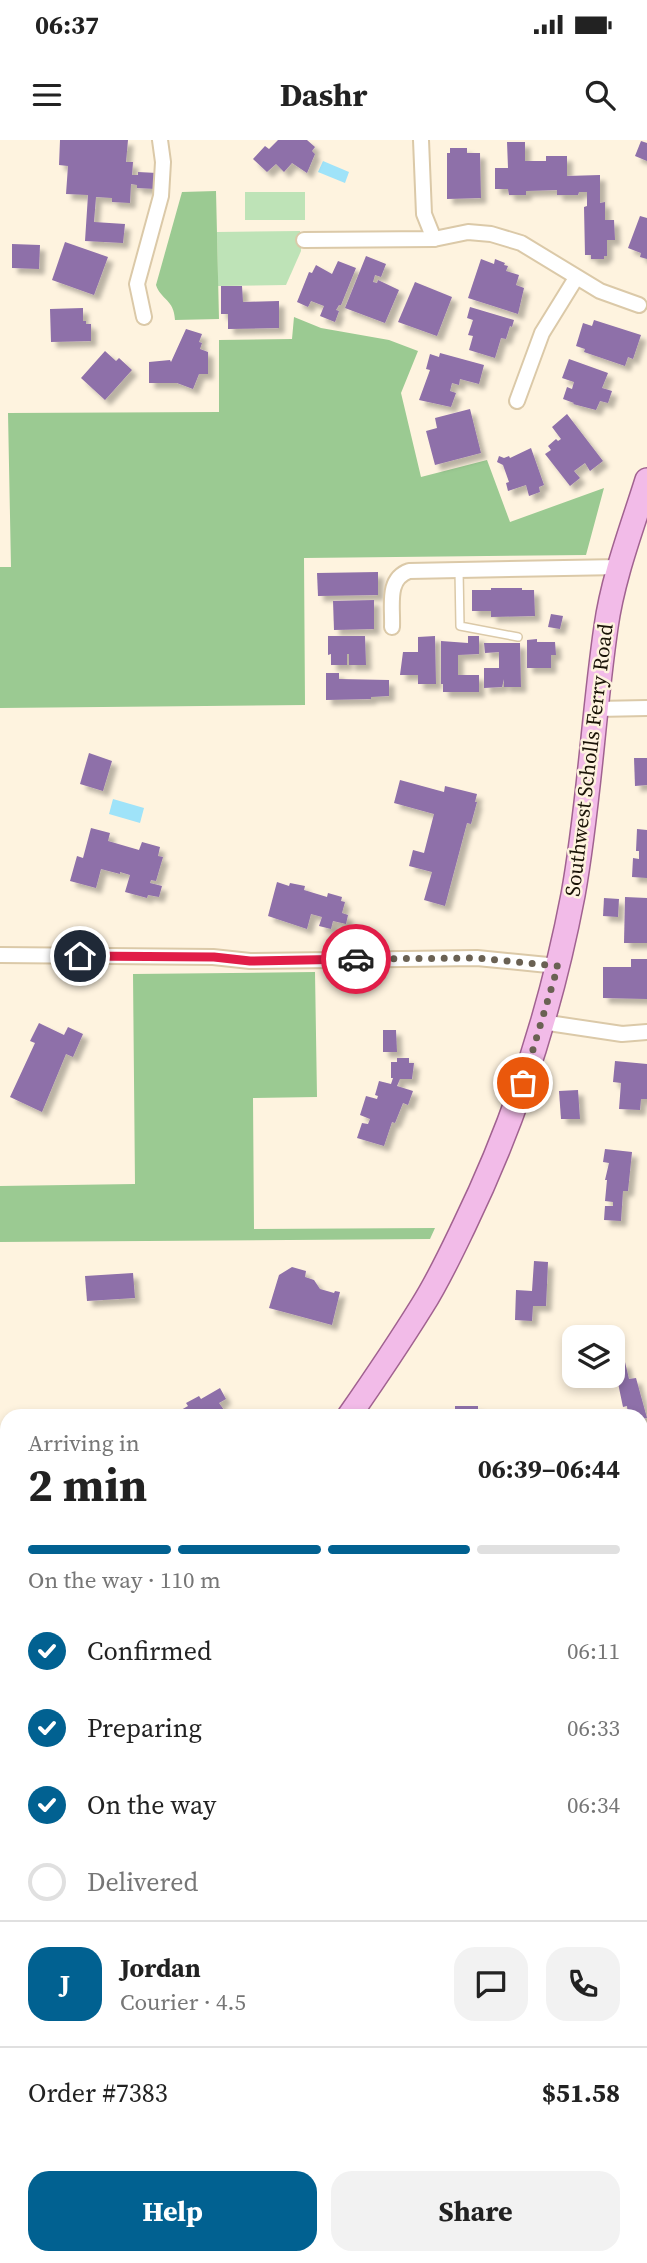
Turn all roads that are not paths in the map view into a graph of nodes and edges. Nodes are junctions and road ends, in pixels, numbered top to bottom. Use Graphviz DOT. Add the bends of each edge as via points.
graph roads {
  1 [pos="160,140"];
  2 [pos="421,140"];
  3 [pos="434,239"];
  4 [pos="303,240"];
  5 [pos="576,278"];
  6 [pos="639,305"];
  7 [pos="144,317"];
  8 [pos="517,401"];
  9 [pos="647,480"];
  10 [pos="642,514"];
  11 [pos="620,568"];
  12 [pos="459,569"];
  13 [pos="393,627"];
  14 [pos="518,637"];
  15 [pos="647,708"];
  16 [pos="597,709"];
  17 [pos="0,955"];
  18 [pos="558,966"];
  19 [pos="542,1022"];
  20 [pos="647,1032"];
  21 [pos="354,1409"];
  1 -- 7 [label="street" via="160,196 137,284"];
  2 -- 3 [label="street" via="424,214"];
  3 -- 4 [label="street"];
  3 -- 5 [label="street" via="468,232 506,237"];
  5 -- 6 [label="street"];
  5 -- 8 [label="street" via="542,333"];
  9 -- 10 [label="main road, Southwest Scholls Ferry Road"];
  10 -- 11 [label="main road, Southwest Scholls Ferry Road"];
  11 -- 12 [label="street"];
  11 -- 16 [label="main road, Southwest Scholls Ferry Road" via="606,626"];
  12 -- 13 [label="street" via="400,574 393,584"];
  12 -- 14 [label="lane" via="460,626"];
  15 -- 16 [label="street"];
  16 -- 18 [label="main road, Southwest Scholls Ferry Road" via="586,816"];
  17 -- 18 [label="street" via="250,961 477,958"];
  18 -- 19 [label="main road, Southwest Scholls Ferry Road"];
  19 -- 20 [label="street" via="622,1034"];
  19 -- 21 [label="main road, Southwest Scholls Ferry Road" via="497,1152 449,1256 423,1305"];
}
